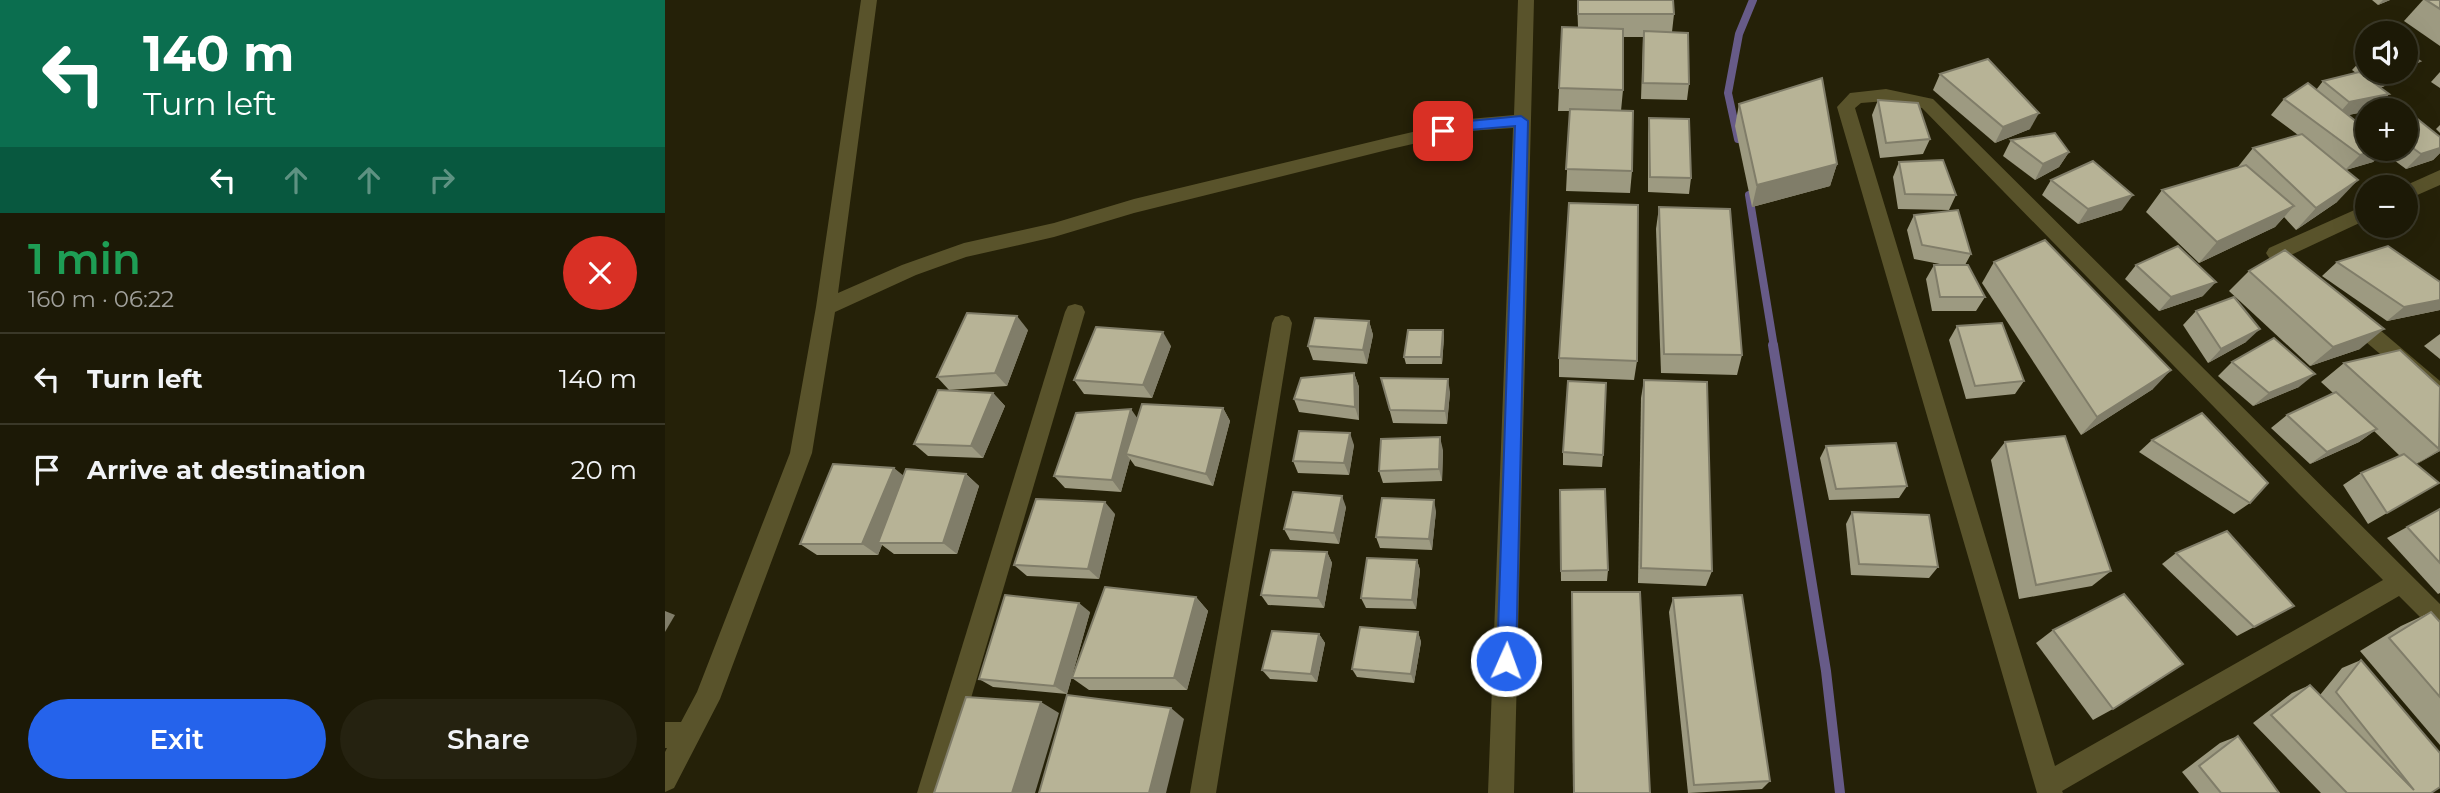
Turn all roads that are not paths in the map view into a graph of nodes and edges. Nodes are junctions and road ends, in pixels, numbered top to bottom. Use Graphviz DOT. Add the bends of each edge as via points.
graph roads {
  1 [pos="869,0"];
  2 [pos="1526,0"];
  3 [pos="1521,121"];
  4 [pos="2440,177"];
  5 [pos="2418,187"];
  6 [pos="2355,217"];
  7 [pos="2317,288"];
  8 [pos="2338,306"];
  9 [pos="826,307"];
  10 [pos="1075,312"];
  11 [pos="1282,323"];
  12 [pos="2440,393"];
  13 [pos="2402,582"];
  14 [pos="2440,621"];
  15 [pos="677,735"];
  16 [pos="665,779"];
  17 [pos="2048,789"];
  18 [pos="930,793"];
  19 [pos="1203,793"];
  20 [pos="1501,793"];
  1 -- 9 [label="street"];
  2 -- 3 [label="street"];
  3 -- 9 [label="street" via="1469,125 1391,142 964,250"];
  3 -- 20 [label="street"];
  4 -- 5 [label="street"];
  6 -- 7 [label="street" via="2276,253"];
  8 -- 12 [label="street"];
  9 -- 15 [label="street" via="801,453 707,699"];
  10 -- 18 [label="street"];
  11 -- 19 [label="street"];
  13 -- 14 [label="street"];
  13 -- 17 [label="street"];
  13 -- 17 [label="street" via="1927,103 1887,95 1856,97 1846,107"];
  15 -- 16 [label="street"];
}
